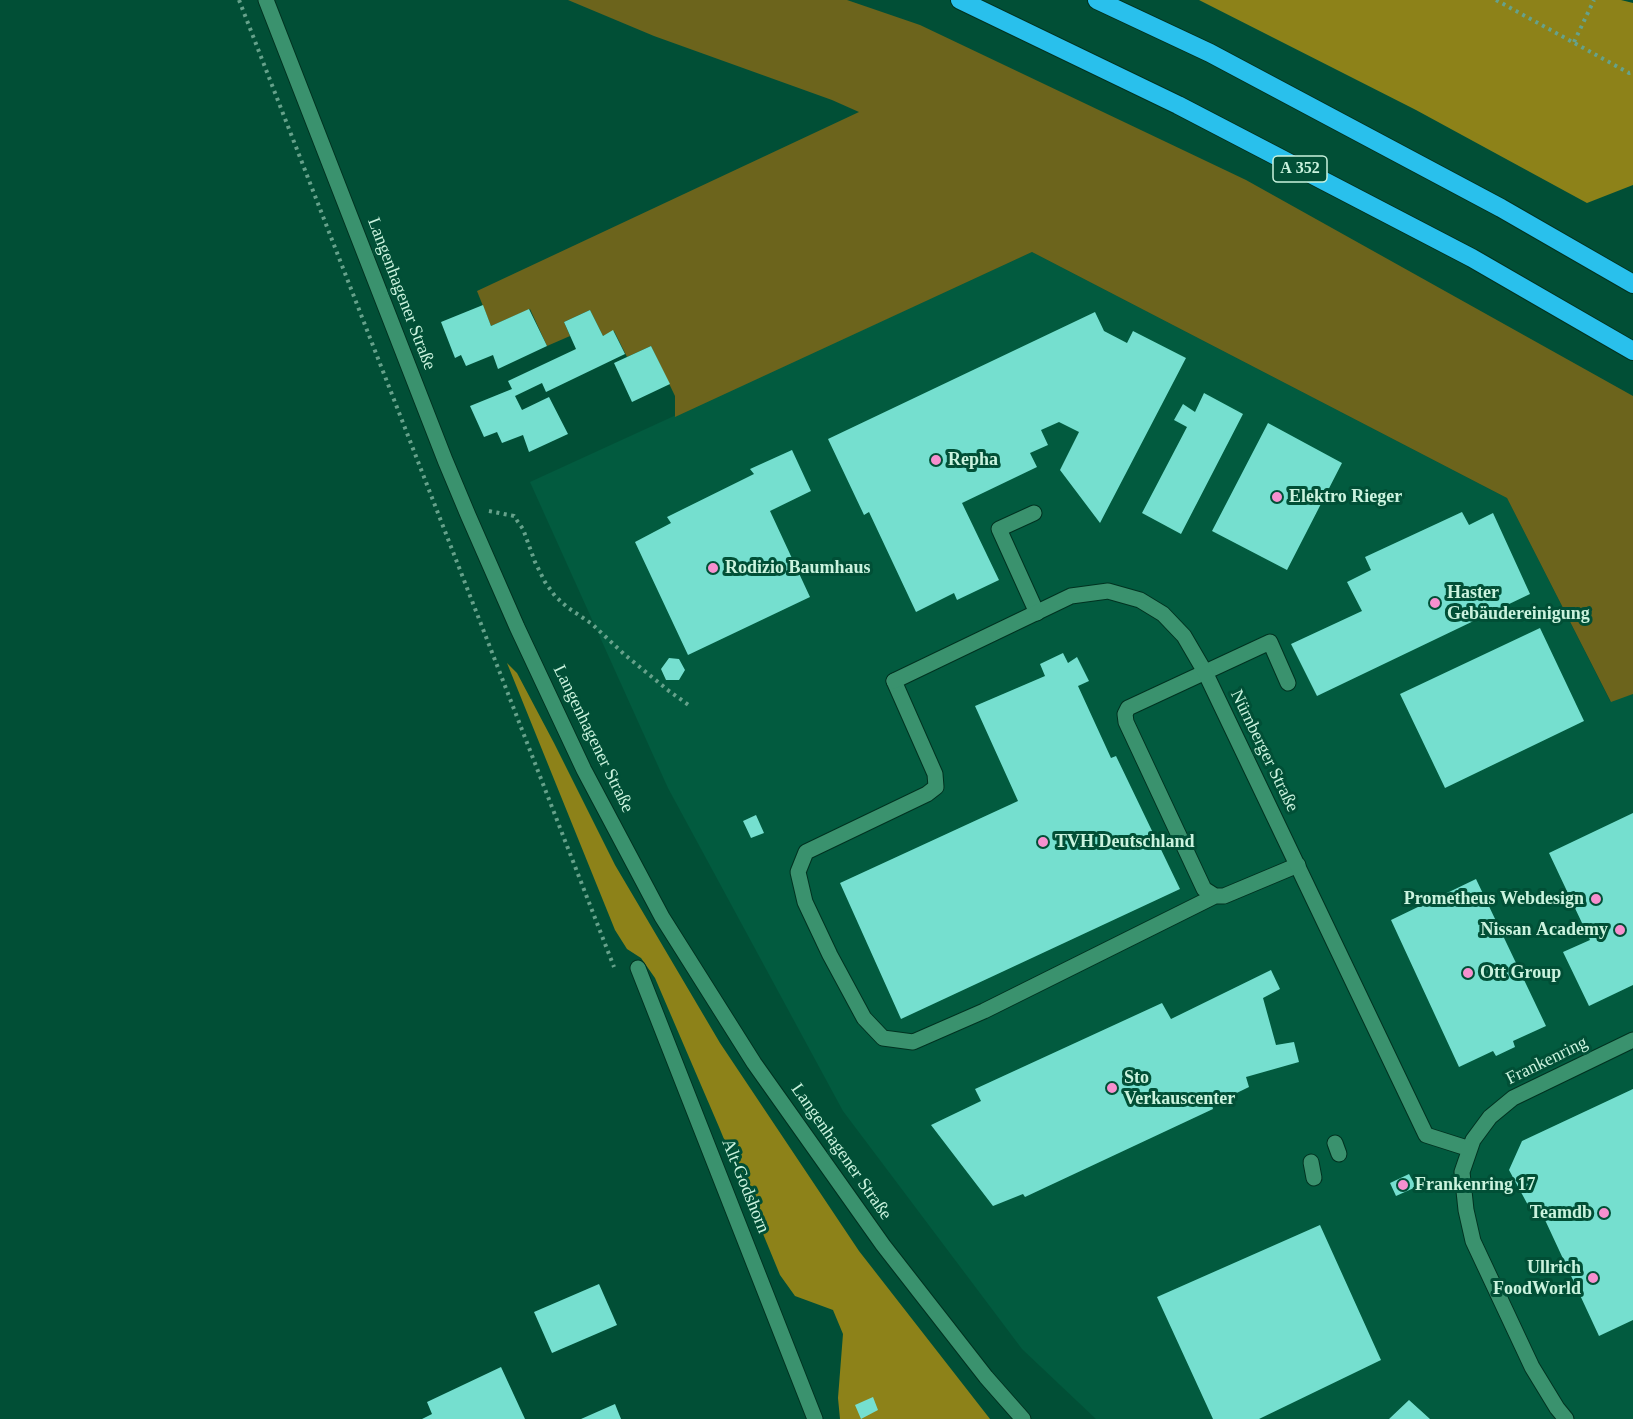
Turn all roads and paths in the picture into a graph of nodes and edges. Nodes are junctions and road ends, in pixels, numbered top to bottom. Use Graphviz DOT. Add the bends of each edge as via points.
graph roads {
  1 [pos="239,0"];
  2 [pos="266,0"];
  3 [pos="960,0"];
  4 [pos="1097,0"];
  5 [pos="1498,0"];
  6 [pos="1594,0"];
  7 [pos="1574,42"];
  8 [pos="1633,72"];
  9 [pos="1633,284"];
  10 [pos="1633,351"];
  11 [pos="1034,513"];
  12 [pos="468,515"];
  13 [pos="1037,613"];
  14 [pos="1205,672"];
  15 [pos="1288,683"];
  16 [pos="690,706"];
  17 [pos="1298,865"];
  18 [pos="1215,896"];
  19 [pos="638,968"];
  20 [pos="618,976"];
  21 [pos="1633,1040"];
  22 [pos="1470,1149"];
  23 [pos="1311,1162"];
  24 [pos="1314,1178"];
  25 [pos="815,1419"];
  26 [pos="1023,1419"];
  27 [pos="1566,1419"];
  1 -- 20 [label="path"];
  2 -- 12 [label="street, Langenhagener Straße"];
  3 -- 10 [label="highway, A 352" via="1178,105 1472,258"];
  4 -- 9 [label="highway" via="1230,64 1501,208"];
  5 -- 7 [label="path"];
  6 -- 7 [label="path"];
  7 -- 8 [label="path"];
  11 -- 13 [label="street" via="999,530"];
  12 -- 16 [label="path" via="490,511 514,516 555,596"];
  12 -- 26 [label="street, Langenhagener Straße" via="584,770 662,917 754,1063 883,1245"];
  13 -- 14 [label="street, Nürnberger Straße" via="1071,596 1108,591 1140,600 1163,614 1184,636"];
  13 -- 18 [label="street, Nürnberger Straße" via="894,681 935,774 936,787 806,852 798,872 805,902 864,1018 883,1038 914,1042"];
  14 -- 15 [label="street" via="1270,642"];
  14 -- 17 [label="street, Nürnberger Straße"];
  14 -- 18 [label="street" via="1128,708 1125,714 1166,793 1204,889"];
  17 -- 18 [label="street" via="1224,896"];
  17 -- 22 [label="street, Nürnberger Straße" via="1426,1135"];
  19 -- 25 [label="street, Alt-Godshorn"];
  21 -- 22 [label="street, Frankenring" via="1513,1098 1490,1117"];
  22 -- 27 [label="street, Frankenring" via="1462,1172 1473,1241 1532,1367"];
  23 -- 24 [label="street"];
}
